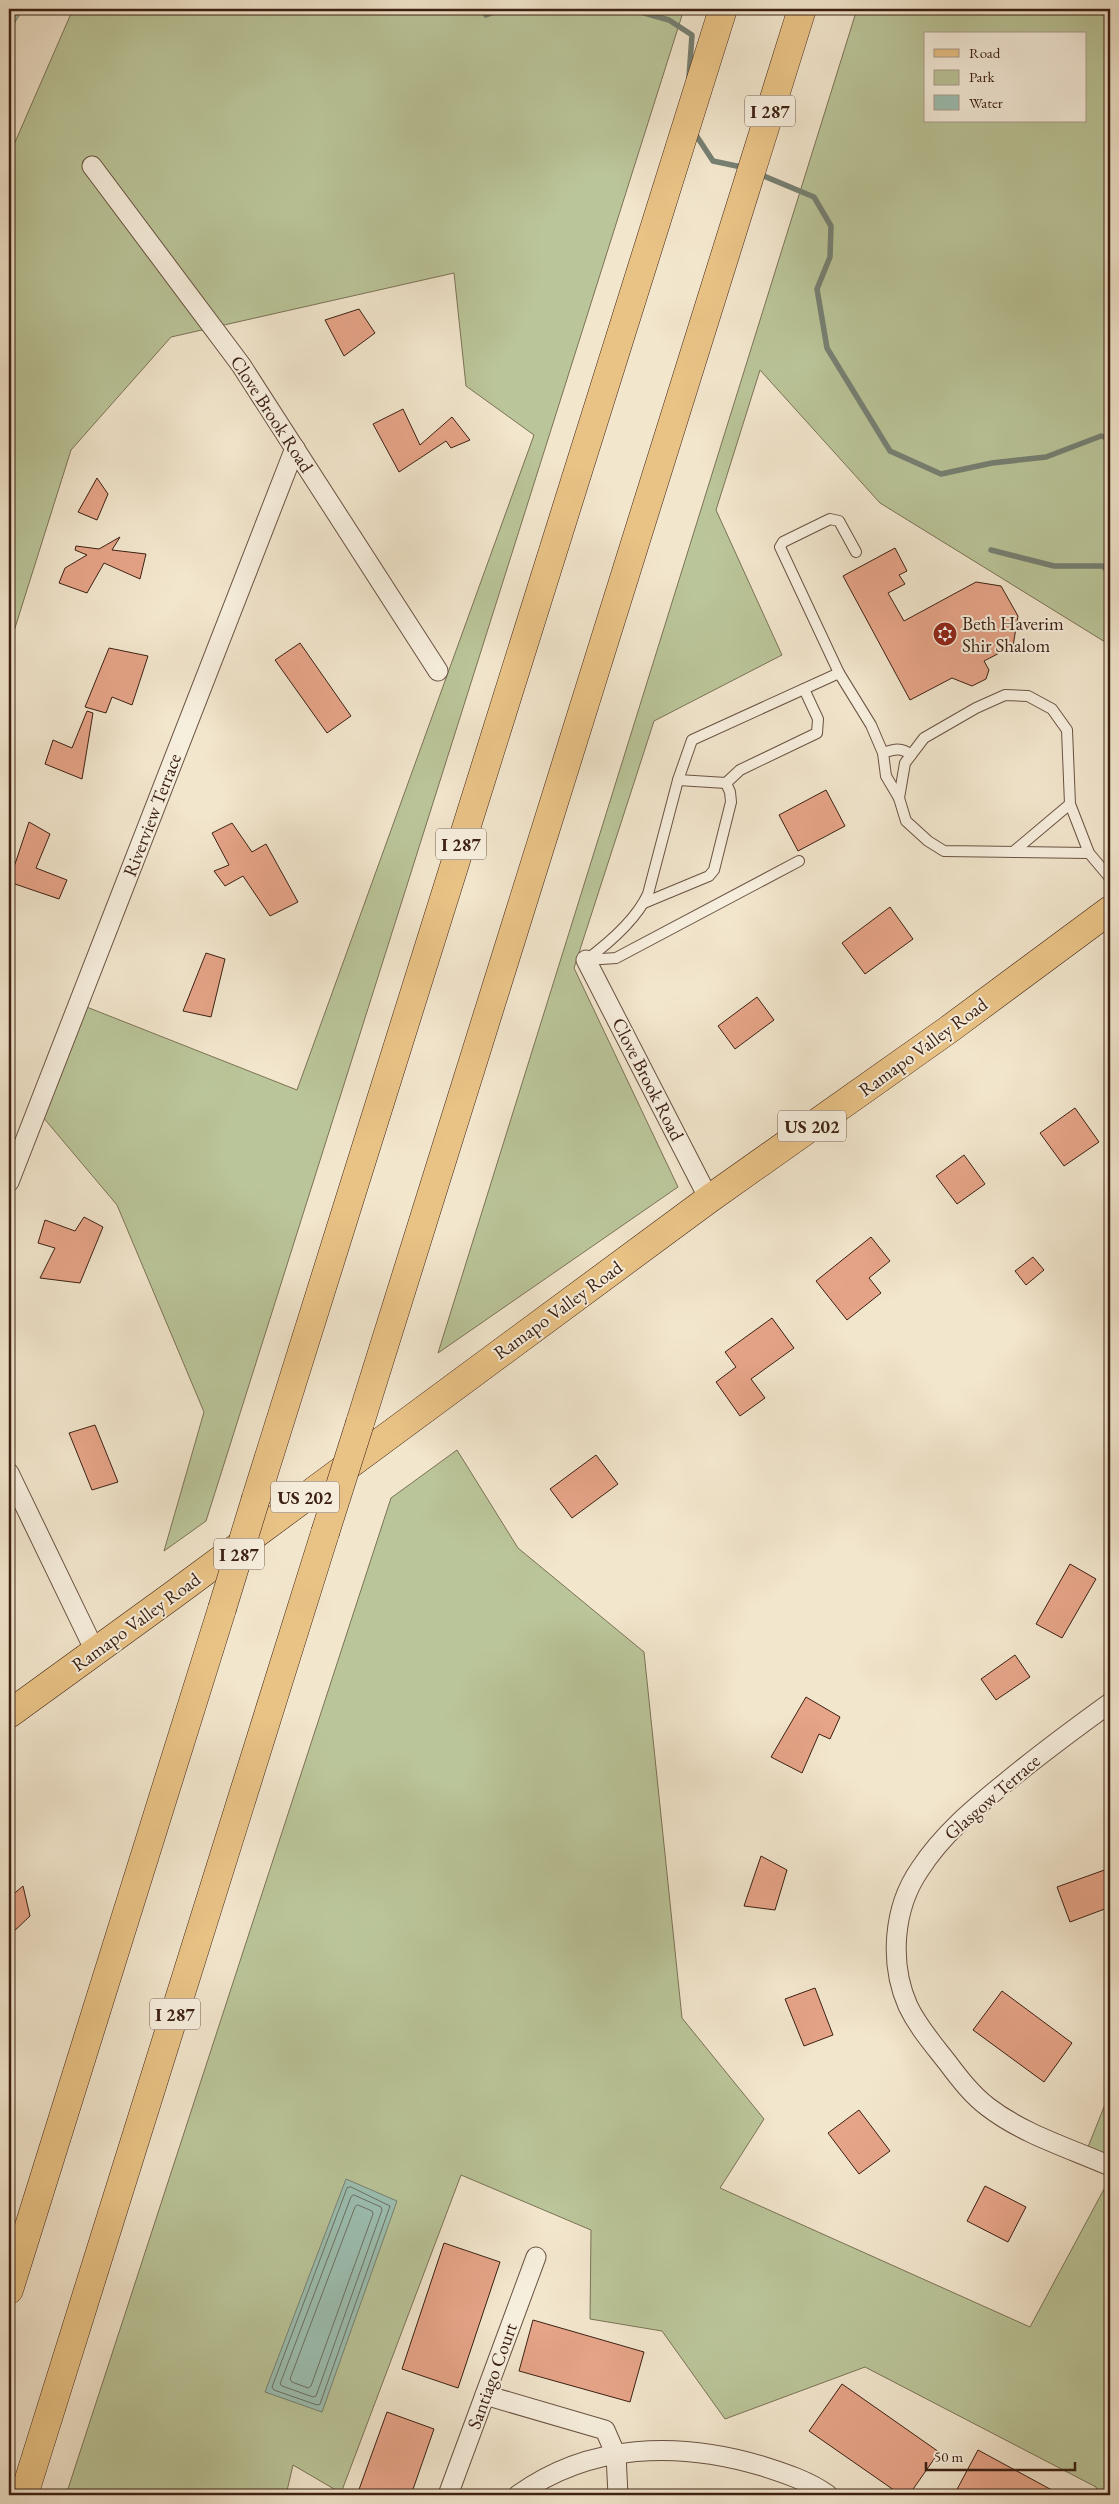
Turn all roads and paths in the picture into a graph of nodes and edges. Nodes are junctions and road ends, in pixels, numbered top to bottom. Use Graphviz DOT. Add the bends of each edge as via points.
graph roads {
  1 [pos="722,9"];
  2 [pos="802,9"];
  3 [pos="92,166"];
  4 [pos="295,448"];
  5 [pos="856,552"];
  6 [pos="438,671"];
  7 [pos="839,673"];
  8 [pos="804,689"];
  9 [pos="883,753"];
  10 [pos="911,755"];
  11 [pos="678,780"];
  12 [pos="726,783"];
  13 [pos="899,798"];
  14 [pos="1070,804"];
  15 [pos="1013,852"];
  16 [pos="1089,853"];
  17 [pos="799,861"];
  18 [pos="1110,878"];
  19 [pos="644,903"];
  20 [pos="1110,910"];
  21 [pos="586,960"];
  22 [pos="9,1182"];
  23 [pos="709,1199"];
  24 [pos="9,1473"];
  25 [pos="95,1651"];
  26 [pos="1110,1704"];
  27 [pos="9,1714"];
  28 [pos="1110,2166"];
  29 [pos="536,2257"];
  30 [pos="9,2290"];
  31 [pos="485,2395"];
  32 [pos="616,2455"];
  33 [pos="24,2495"];
  34 [pos="448,2495"];
  35 [pos="518,2495"];
  36 [pos="618,2495"];
  37 [pos="826,2495"];
  1 -- 30 [label="main road, I 287, bridge"];
  2 -- 33 [label="main road, I 287, bridge"];
  3 -- 4 [label="street, Clove Brook Road" via="241,365"];
  4 -- 6 [label="street, Clove Brook Road"];
  4 -- 22 [label="street, Riverview Terrace"];
  5 -- 7 [label="lane" via="839,521 830,519 783,542 780,547"];
  7 -- 8 [label="lane"];
  7 -- 9 [label="lane" via="871,725"];
  8 -- 11 [label="lane" via="692,740"];
  8 -- 12 [label="lane" via="818,719 816,733 740,770"];
  9 -- 10 [label="lane" via="897,749 906,750"];
  9 -- 13 [label="lane" via="886,776"];
  10 -- 13 [label="lane" via="905,763"];
  10 -- 14 [label="lane" via="924,738 976,708 1006,695 1028,696 1052,709 1067,730"];
  11 -- 12 [label="lane"];
  11 -- 19 [label="lane"];
  12 -- 19 [label="lane" via="730,802 714,870 709,876"];
  13 -- 15 [label="lane" via="906,821 944,851"];
  14 -- 15 [label="lane"];
  14 -- 16 [label="lane"];
  15 -- 16 [label="lane"];
  16 -- 18 [label="lane"];
  17 -- 21 [label="lane" via="616,958"];
  19 -- 21 [label="lane" via="604,947"];
  20 -- 23 [label="main road, Ramapo Valley Road / US 202" via="948,1030"];
  21 -- 23 [label="street, Clove Brook Road"];
  23 -- 25 [label="main road, Ramapo Valley Road / US 202"];
  24 -- 25 [label="street"];
  25 -- 27 [label="main road, Ramapo Valley Road / US 202"];
  26 -- 28 [label="street, Glasgow Terrace" via="1058,1740 972,1810 943,1839 919,1870 905,1896 898,1923 896,1952 908,2006 920,2028 965,2086 1010,2122"];
  29 -- 31 [label="street, Santiago Court"];
  31 -- 32 [label="street" via="605,2430"];
  31 -- 34 [label="street, Santiago Court"];
  32 -- 35 [label="street" via="568,2466"];
  32 -- 36 [label="street"];
  32 -- 37 [label="street" via="652,2450 692,2450 732,2457 781,2472"];
}
